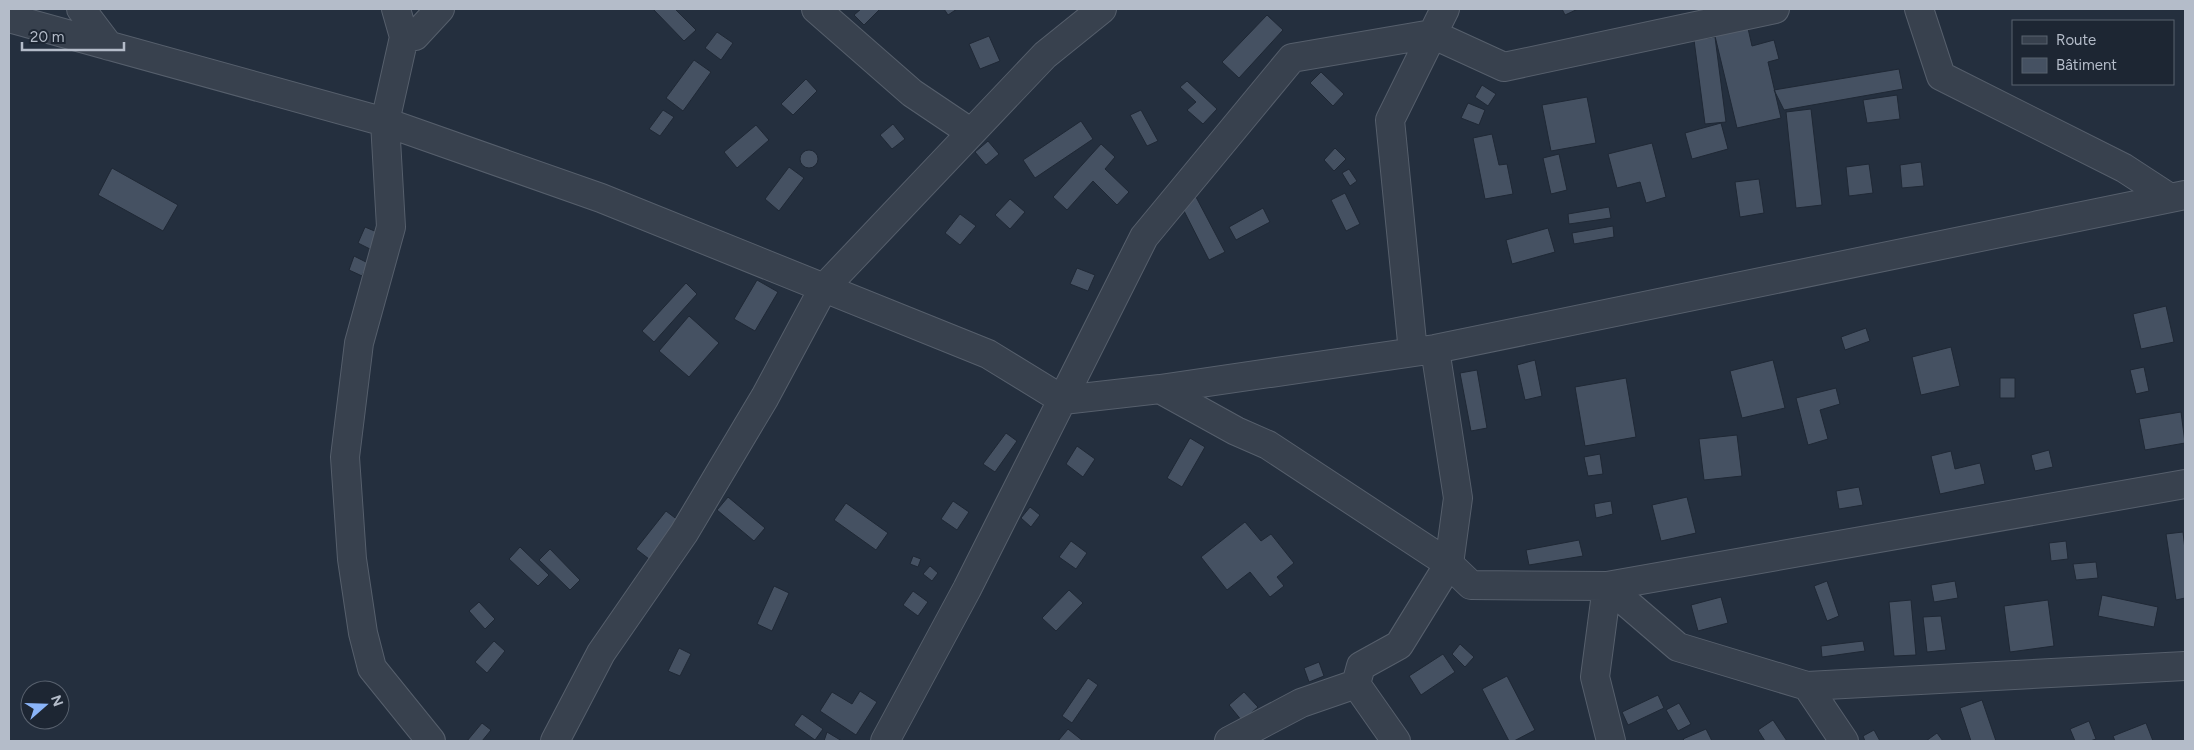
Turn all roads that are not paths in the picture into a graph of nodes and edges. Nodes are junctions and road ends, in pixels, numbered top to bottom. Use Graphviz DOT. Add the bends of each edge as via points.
graph roads {
  1 [pos="81,9"];
  2 [pos="396,9"];
  3 [pos="440,9"];
  4 [pos="816,9"];
  5 [pos="1102,9"];
  6 [pos="1445,9"];
  7 [pos="1775,9"];
  8 [pos="1919,9"];
  9 [pos="9,18"];
  10 [pos="1432,34"];
  11 [pos="404,37"];
  12 [pos="109,46"];
  13 [pos="385,122"];
  14 [pos="970,132"];
  15 [pos="2178,197"];
  16 [pos="824,289"];
  17 [pos="1424,350"];
  18 [pos="1160,389"];
  19 [pos="1063,400"];
  20 [pos="2185,484"];
  21 [pos="1448,564"];
  22 [pos="1607,586"];
  23 [pos="2185,666"];
  24 [pos="1356,684"];
  25 [pos="1807,686"];
  26 [pos="431,741"];
  27 [pos="555,741"];
  28 [pos="885,741"];
  29 [pos="1229,741"];
  30 [pos="1396,741"];
  31 [pos="1611,741"];
  32 [pos="1844,741"];
  1 -- 12 [label="street"];
  2 -- 11 [label="street"];
  3 -- 11 [label="street" via="415,36"];
  4 -- 14 [label="street" via="912,93"];
  5 -- 14 [label="street" via="1045,55"];
  6 -- 10 [label="street"];
  7 -- 10 [label="street" via="1504,67"];
  8 -- 15 [label="street" via="1941,76"];
  9 -- 12 [label="street"];
  10 -- 17 [label="street" via="1390,120"];
  10 -- 19 [label="street" via="1292,58 1144,237"];
  11 -- 13 [label="street"];
  12 -- 13 [label="street"];
  13 -- 16 [label="street" via="601,198"];
  13 -- 26 [label="street" via="391,227 359,343 346,458 352,559 363,633 372,668"];
  14 -- 16 [label="street"];
  15 -- 17 [label="street"];
  16 -- 19 [label="street" via="988,354"];
  16 -- 27 [label="street" via="765,397 689,524 602,652"];
  17 -- 18 [label="street"];
  17 -- 21 [label="street" via="1458,498"];
  18 -- 19 [label="street"];
  18 -- 21 [label="street" via="1236,432 1268,445"];
  19 -- 28 [label="street"];
  20 -- 22 [label="street"];
  21 -- 22 [label="street" via="1471,585"];
  21 -- 24 [label="street" via="1399,645 1361,666"];
  22 -- 25 [label="street" via="1678,647"];
  22 -- 31 [label="street" via="1595,678"];
  23 -- 25 [label="street"];
  24 -- 29 [label="street" via="1301,702"];
  24 -- 30 [label="street"];
  25 -- 32 [label="street"];
}
